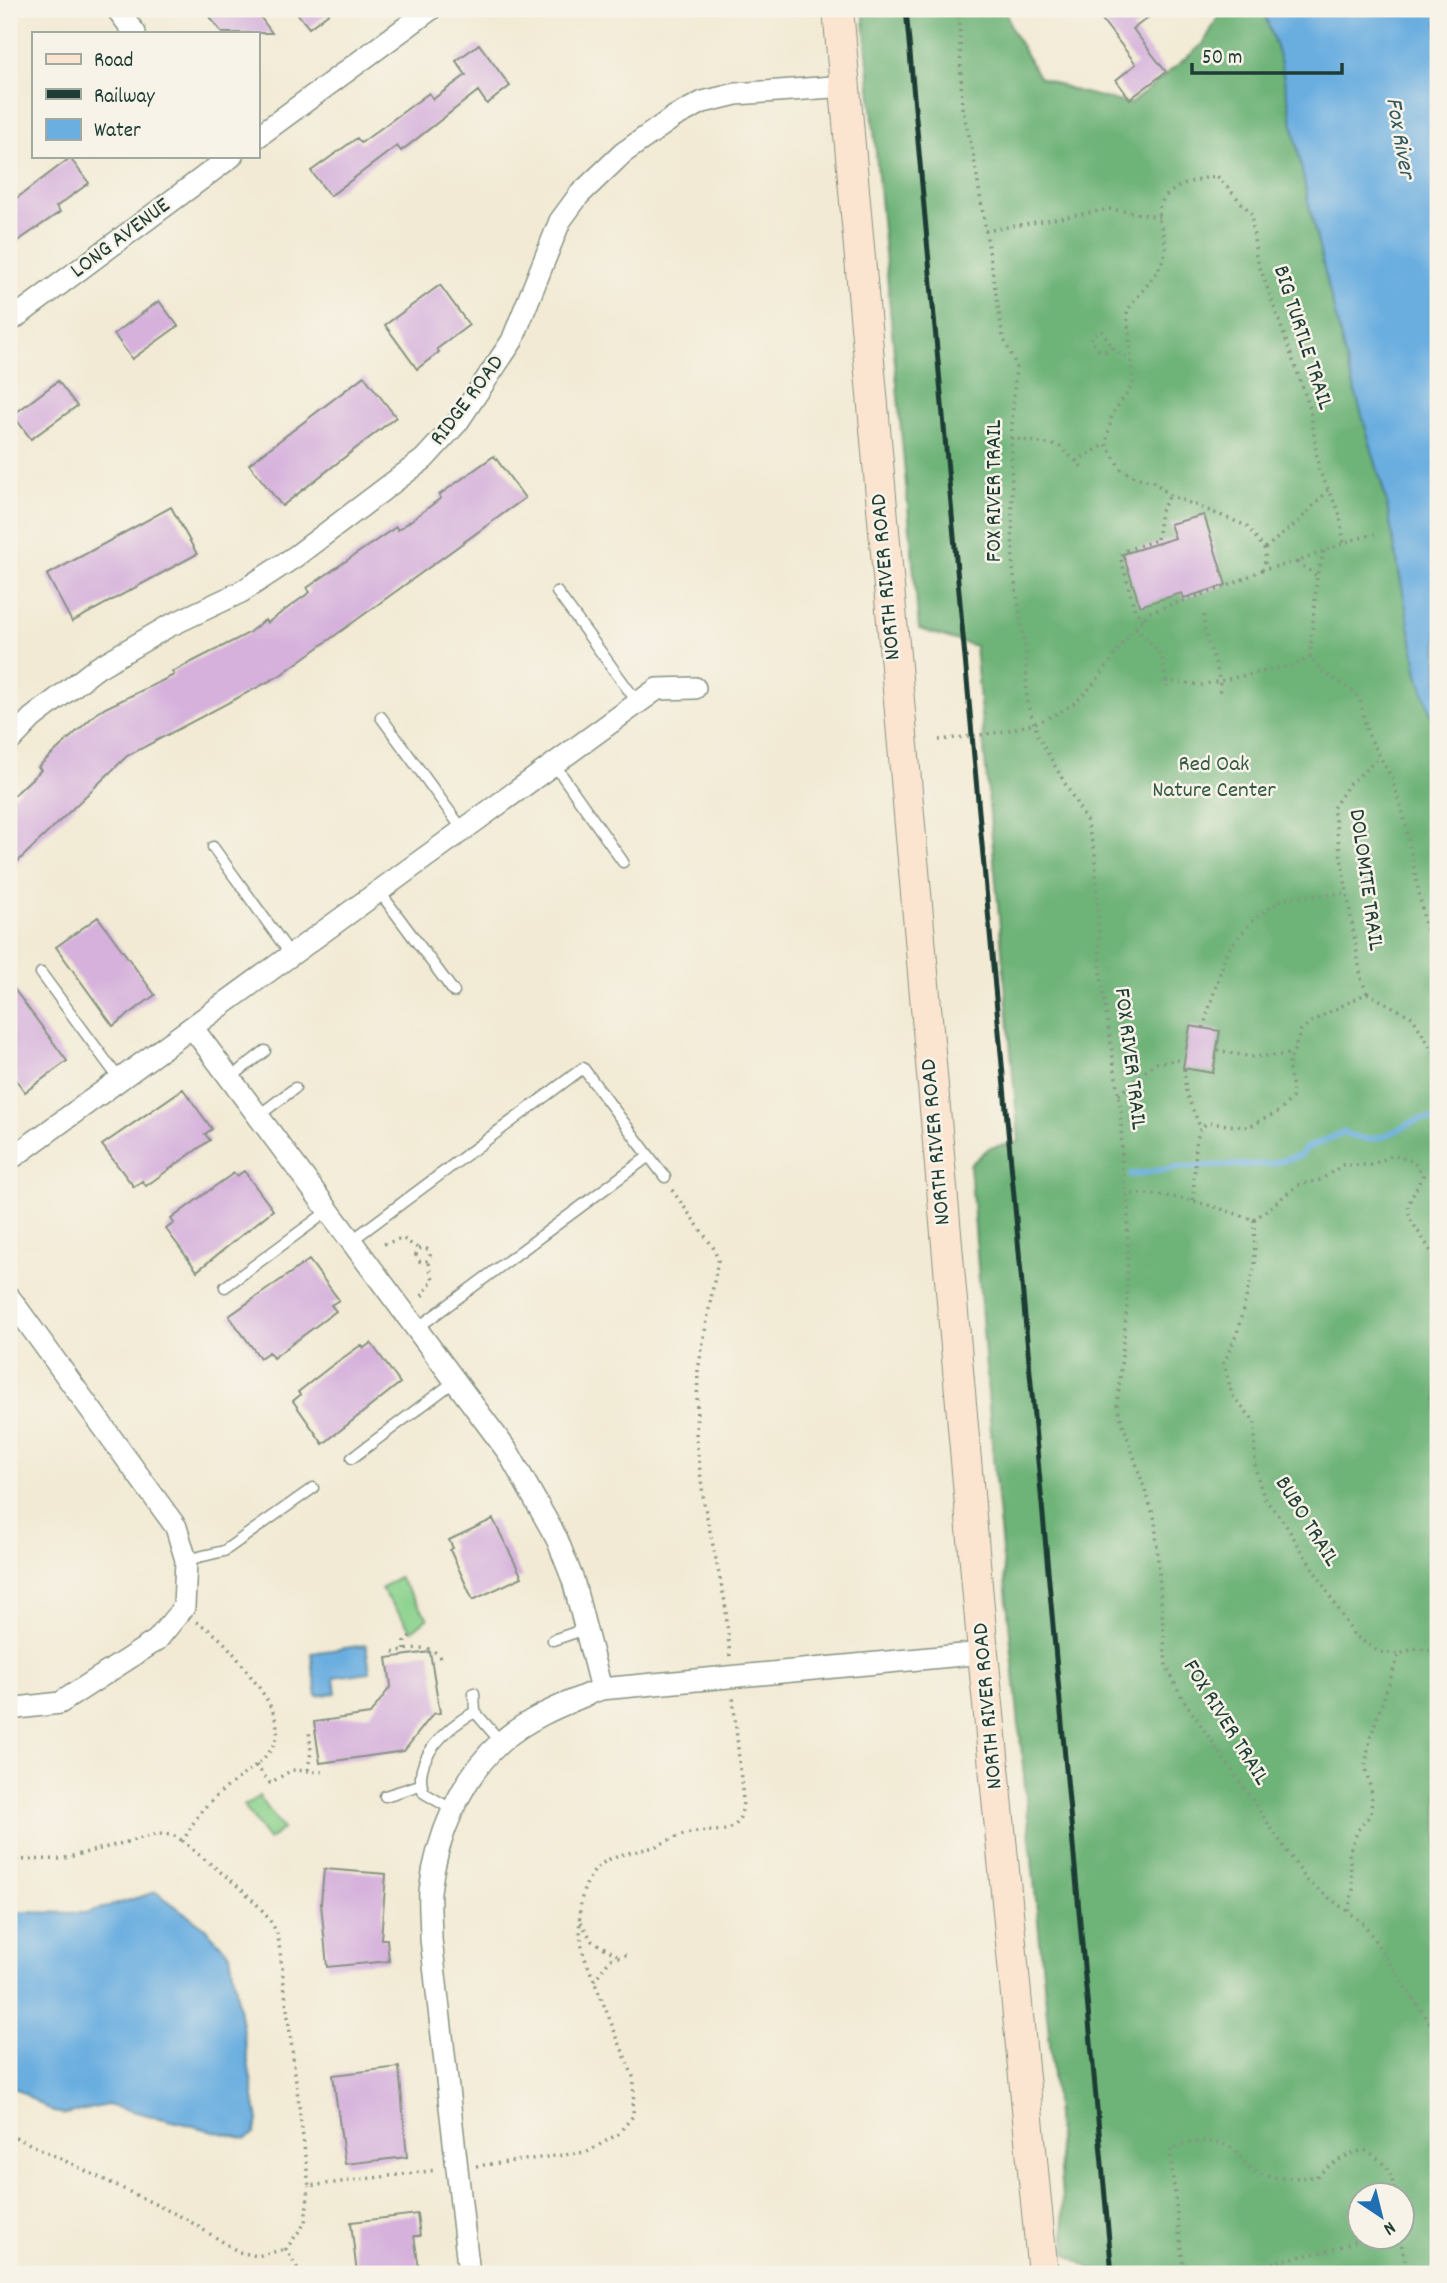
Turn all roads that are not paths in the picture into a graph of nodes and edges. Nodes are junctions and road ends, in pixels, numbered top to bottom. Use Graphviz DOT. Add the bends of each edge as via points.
graph roads {
  1 [pos="117,9"];
  2 [pos="431,9"];
  3 [pos="838,9"];
  4 [pos="134,32"];
  5 [pos="846,86"];
  6 [pos="259,136"];
  7 [pos="229,158"];
  8 [pos="9,323"];
  9 [pos="557,592"];
  10 [pos="695,688"];
  11 [pos="638,703"];
  12 [pos="381,717"];
  13 [pos="9,742"];
  14 [pos="554,764"];
  15 [pos="463,830"];
  16 [pos="213,847"];
  17 [pos="623,862"];
  18 [pos="379,891"];
  19 [pos="291,955"];
  20 [pos="41,973"];
  21 [pos="454,992"];
  22 [pos="192,1027"];
  23 [pos="265,1051"];
  24 [pos="230,1078"];
  25 [pos="120,1080"];
  26 [pos="295,1088"];
  27 [pos="258,1116"];
  28 [pos="649,1156"];
  29 [pos="9,1160"];
  30 [pos="665,1177"];
  31 [pos="328,1210"];
  32 [pos="351,1241"];
  33 [pos="225,1287"];
  34 [pos="9,1297"];
  35 [pos="416,1329"];
  36 [pos="455,1381"];
  37 [pos="352,1458"];
  38 [pos="313,1488"];
  39 [pos="186,1560"];
  40 [pos="585,1629"];
  41 [pos="553,1640"];
  42 [pos="983,1653"];
  43 [pos="601,1689"];
  44 [pos="474,1693"];
  45 [pos="9,1709"];
  46 [pos="475,1712"];
  47 [pos="501,1742"];
  48 [pos="420,1785"];
  49 [pos="385,1796"];
  50 [pos="453,1810"];
  51 [pos="469,2274"];
  52 [pos="1043,2274"];
  1 -- 4 [label="street"];
  2 -- 6 [label="street"];
  3 -- 5 [label="main road, NORTH RIVER ROAD"];
  5 -- 13 [label="street, RIDGE ROAD" via="736,94 703,102 623,153 579,195 560,221 512,341 457,423 424,459 296,556 97,668 32,718"];
  5 -- 42 [label="main road, NORTH RIVER ROAD"];
  7 -- 8 [label="street, LONG AVENUE"];
  9 -- 11 [label="lane"];
  10 -- 11 [label="street" via="657,689"];
  11 -- 14 [label="street"];
  12 -- 15 [label="lane"];
  14 -- 15 [label="street"];
  14 -- 17 [label="lane"];
  15 -- 18 [label="street"];
  16 -- 19 [label="lane"];
  18 -- 19 [label="street"];
  18 -- 21 [label="lane"];
  19 -- 22 [label="street"];
  20 -- 25 [label="lane"];
  22 -- 24 [label="street"];
  22 -- 25 [label="street"];
  23 -- 24 [label="lane"];
  24 -- 27 [label="street"];
  25 -- 29 [label="street"];
  26 -- 27 [label="lane"];
  27 -- 31 [label="street"];
  28 -- 30 [label="lane"];
  28 -- 32 [label="lane" via="583,1068"];
  28 -- 35 [label="lane"];
  31 -- 32 [label="street"];
  31 -- 33 [label="lane"];
  32 -- 35 [label="street"];
  34 -- 39 [label="street" via="176,1527"];
  35 -- 36 [label="street"];
  36 -- 37 [label="lane"];
  36 -- 40 [label="street" via="508,1452 557,1539"];
  38 -- 39 [label="lane" via="224,1551"];
  39 -- 45 [label="street" via="184,1607 157,1640 60,1703"];
  40 -- 41 [label="lane"];
  40 -- 43 [label="street"];
  42 -- 43 [label="street"];
  42 -- 52 [label="main road, NORTH RIVER ROAD"];
  43 -- 47 [label="street" via="549,1710"];
  44 -- 46 [label="lane"];
  46 -- 47 [label="lane"];
  46 -- 48 [label="lane" via="454,1723 422,1765"];
  47 -- 50 [label="street" via="472,1776"];
  48 -- 49 [label="lane"];
  48 -- 50 [label="lane" via="424,1793"];
  50 -- 51 [label="street" via="430,1891 431,1939"];
}
